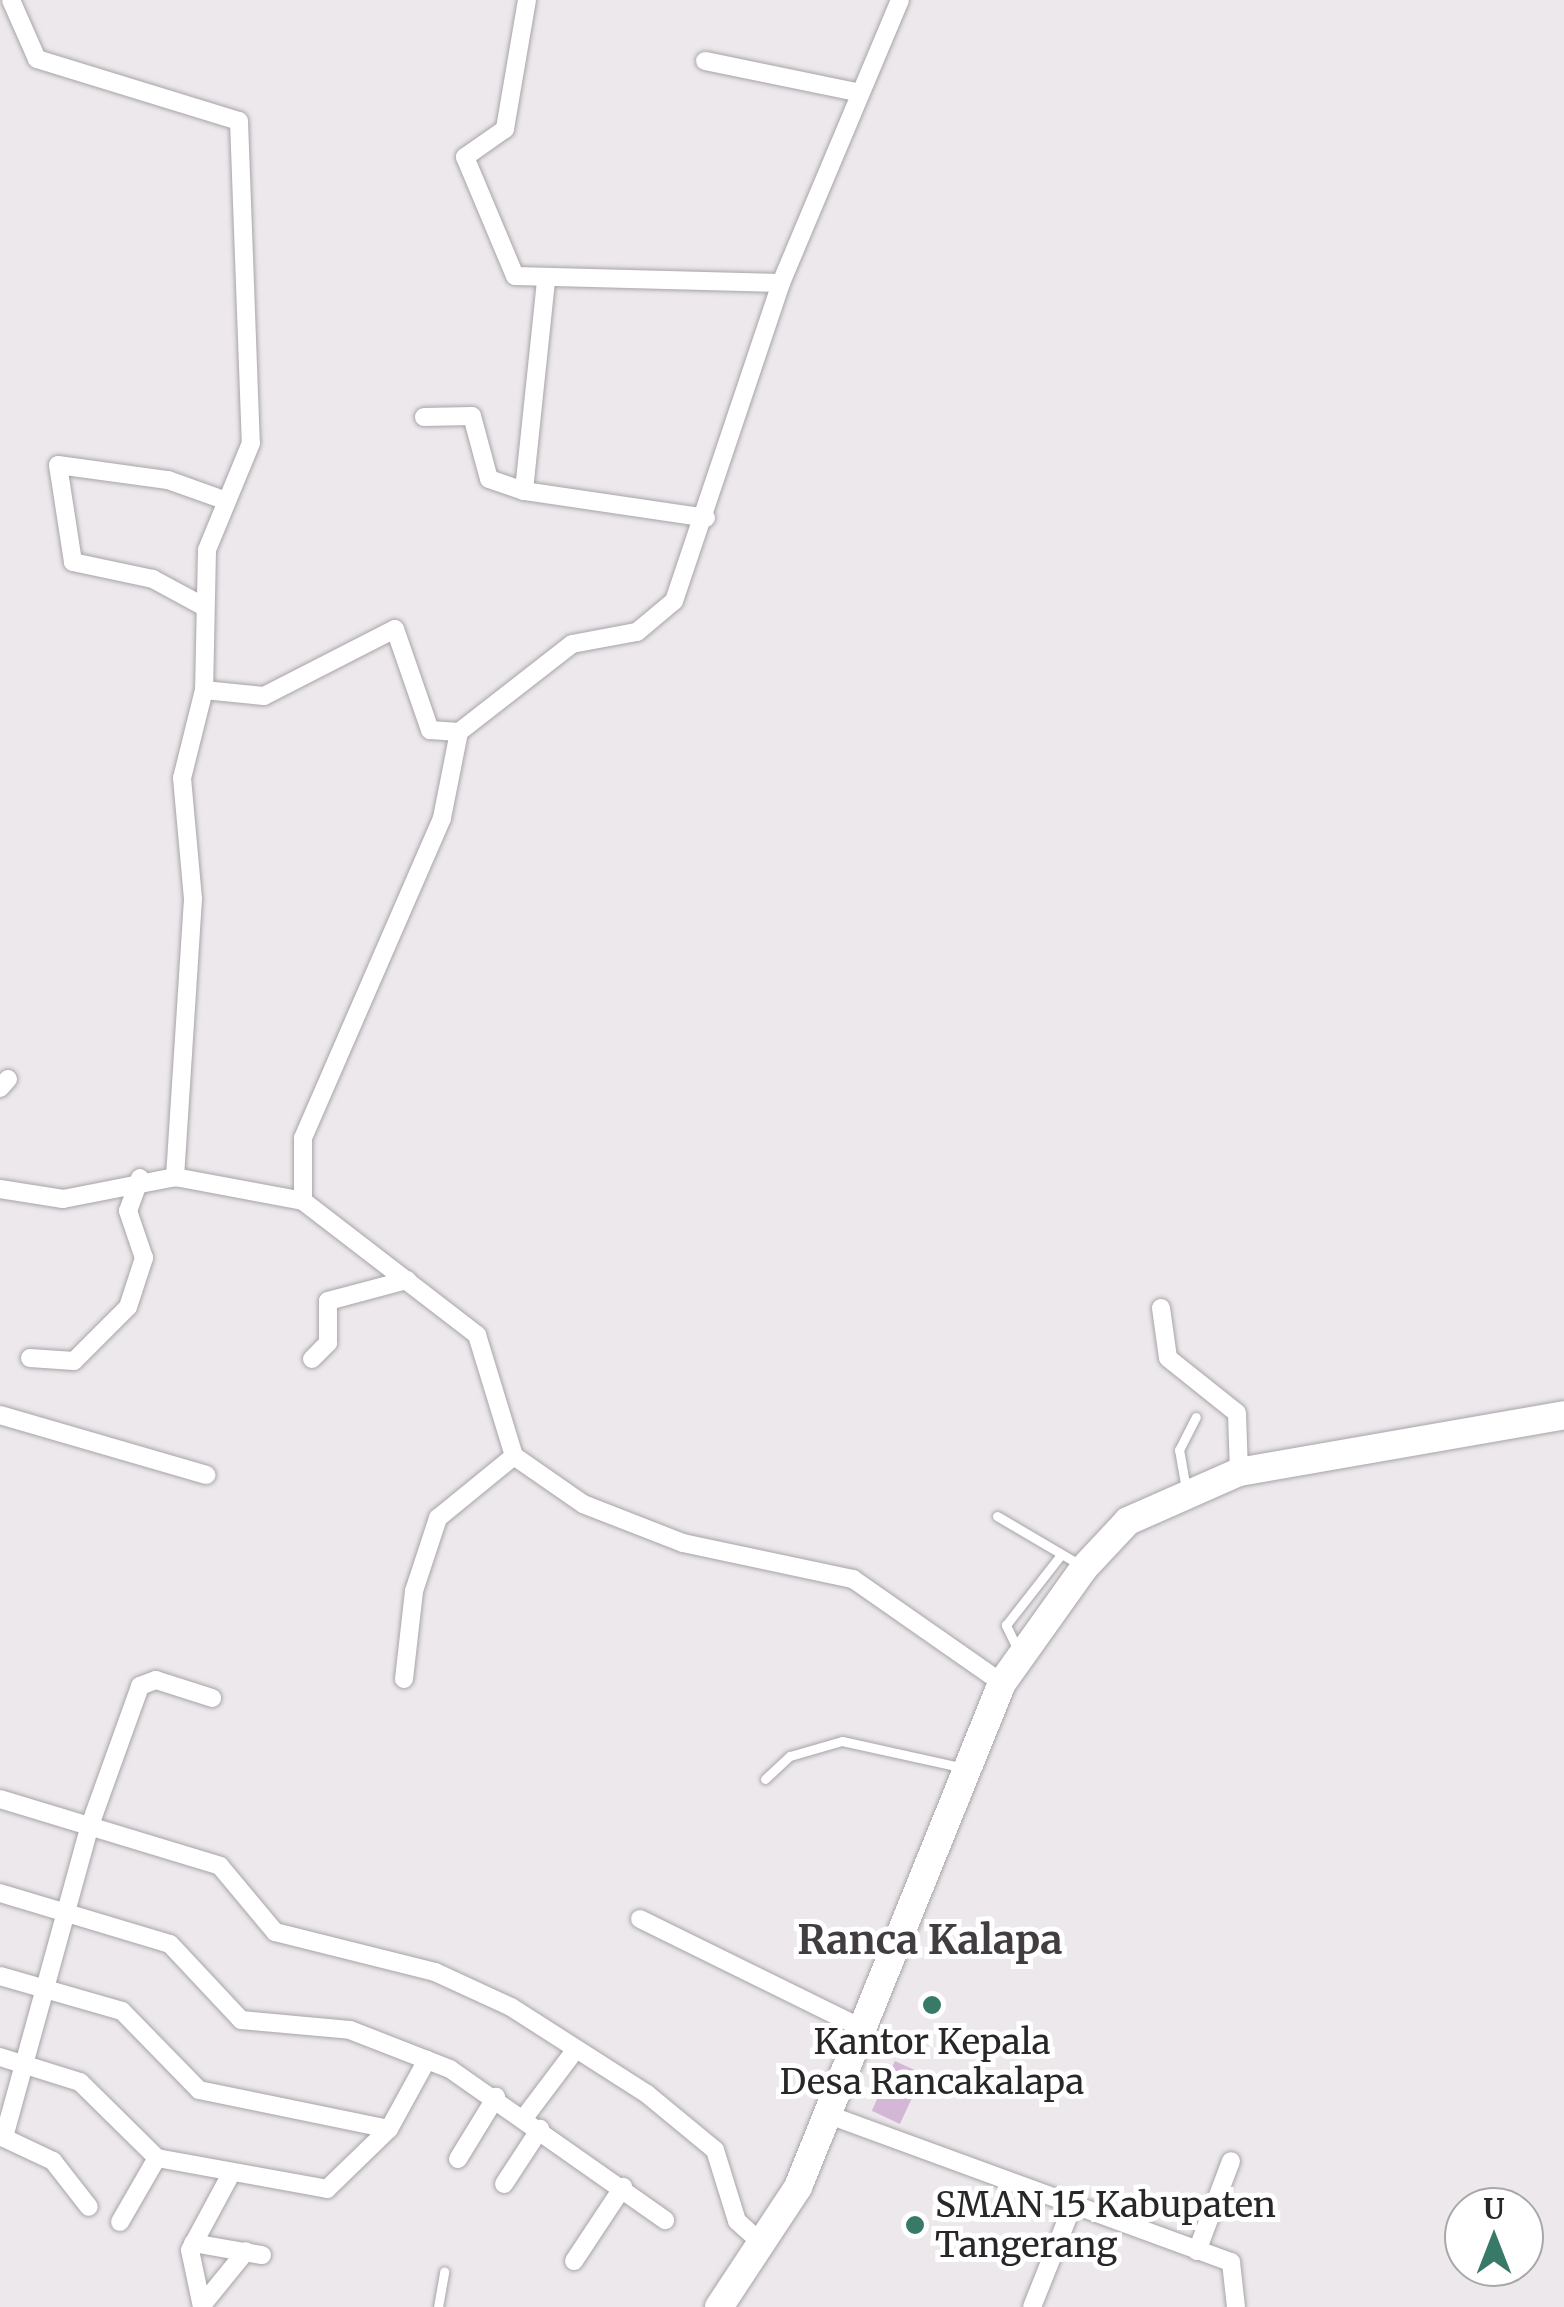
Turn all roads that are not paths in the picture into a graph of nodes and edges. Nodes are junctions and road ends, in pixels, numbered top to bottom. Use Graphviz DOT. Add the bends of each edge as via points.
graph roads {
  1 [pos="11,0"];
  2 [pos="527,0"];
  3 [pos="900,0"];
  4 [pos="705,61"];
  5 [pos="856,92"];
  6 [pos="546,282"];
  7 [pos="781,284"];
  8 [pos="424,417"];
  9 [pos="524,490"];
  10 [pos="221,499"];
  11 [pos="706,518"];
  12 [pos="201,605"];
  13 [pos="204,690"];
  14 [pos="459,732"];
  15 [pos="140,1178"];
  16 [pos="175,1178"];
  17 [pos="0,1189"];
  18 [pos="304,1201"];
  19 [pos="407,1280"];
  20 [pos="1161,1308"];
  21 [pos="30,1358"];
  22 [pos="312,1359"];
  23 [pos="0,1415"];
  24 [pos="1564,1415"];
  25 [pos="1196,1417"];
  26 [pos="514,1456"];
  27 [pos="1239,1472"];
  28 [pos="206,1475"];
  29 [pos="1187,1491"];
  30 [pos="997,1516"];
  31 [pos="1072,1562"];
  32 [pos="404,1679"];
  33 [pos="1002,1682"];
  34 [pos="212,1698"];
  35 [pos="968,1768"];
  36 [pos="766,1779"];
  37 [pos="0,1799"];
  38 [pos="89,1828"];
  39 [pos="0,1894"];
  40 [pos="65,1912"];
  41 [pos="640,1918"];
  42 [pos="0,1976"];
  43 [pos="44,1988"];
  44 [pos="862,2028"];
  45 [pos="576,2049"];
  46 [pos="0,2057"];
  47 [pos="427,2060"];
  48 [pos="23,2062"];
  49 [pos="496,2097"];
  50 [pos="830,2115"];
  51 [pos="524,2118"];
  52 [pos="389,2128"];
  53 [pos="540,2129"];
  54 [pos="2,2137"];
  55 [pos="156,2158"];
  56 [pos="458,2160"];
  57 [pos="1231,2161"];
  58 [pos="231,2174"];
  59 [pos="504,2184"];
  60 [pos="623,2187"];
  61 [pos="89,2207"];
  62 [pos="1072,2207"];
  63 [pos="664,2220"];
  64 [pos="120,2222"];
  65 [pos="193,2244"];
  66 [pos="764,2245"];
  67 [pos="1197,2251"];
  68 [pos="574,2261"];
  69 [pos="444,2272"];
  70 [pos="203,2306"];
  71 [pos="438,2307"];
  72 [pos="719,2307"];
  73 [pos="1032,2307"];
  74 [pos="1236,2307"];
  1 -- 10 [label="street" via="37,59 239,121 252,443 244,474"];
  2 -- 6 [label="street" via="505,129 465,158 514,276"];
  3 -- 5 [label="street"];
  4 -- 5 [label="street"];
  5 -- 7 [label="street"];
  6 -- 7 [label="street"];
  6 -- 9 [label="street"];
  7 -- 11 [label="street"];
  8 -- 9 [label="street" via="472,416 489,479"];
  9 -- 11 [label="street"];
  10 -- 12 [label="street"];
  10 -- 12 [label="street" via="168,480 58,465 73,562 153,579"];
  11 -- 14 [label="street" via="674,600 647,626 572,644"];
  12 -- 13 [label="street"];
  13 -- 14 [label="street" via="264,696 395,629 430,730"];
  13 -- 16 [label="street" via="182,778 193,900"];
  14 -- 18 [label="street" via="442,818 303,1138"];
  15 -- 16 [label="street"];
  15 -- 17 [label="street" via="63,1199"];
  15 -- 21 [label="street" via="128,1211 144,1258 128,1308 74,1361"];
  16 -- 18 [label="street"];
  18 -- 19 [label="street"];
  19 -- 22 [label="street" via="328,1300 328,1342"];
  19 -- 26 [label="street" via="477,1335"];
  20 -- 27 [label="street" via="1168,1358 1237,1413"];
  23 -- 28 [label="street"];
  24 -- 27 [label="main road"];
  25 -- 29 [label="lane" via="1179,1450"];
  26 -- 32 [label="street" via="438,1518 414,1591"];
  26 -- 33 [label="street" via="583,1504 683,1543 853,1580"];
  27 -- 29 [label="main road"];
  29 -- 31 [label="main road" via="1128,1521"];
  30 -- 31 [label="lane"];
  31 -- 33 [label="main road"];
  33 -- 35 [label="main road"];
  34 -- 38 [label="street" via="156,1680 140,1686"];
  35 -- 36 [label="lane" via="842,1741 808,1746"];
  35 -- 44 [label="main road"];
  37 -- 38 [label="street"];
  38 -- 40 [label="street"];
  38 -- 45 [label="street" via="220,1866 275,1932 435,1972"];
  39 -- 40 [label="street"];
  40 -- 43 [label="street"];
  40 -- 47 [label="street" via="170,1944 241,2020 350,2030"];
  41 -- 44 [label="street"];
  42 -- 43 [label="street"];
  43 -- 48 [label="street"];
  43 -- 52 [label="street" via="136,2020 199,2090"];
  44 -- 50 [label="main road"];
  45 -- 51 [label="street"];
  45 -- 66 [label="street" via="715,2150 737,2222"];
  46 -- 48 [label="street"];
  47 -- 49 [label="street"];
  47 -- 52 [label="street"];
  48 -- 54 [label="street"];
  48 -- 55 [label="street" via="80,2082"];
  49 -- 51 [label="street"];
  49 -- 56 [label="street"];
  50 -- 62 [label="street"];
  50 -- 66 [label="main road"];
  51 -- 53 [label="street"];
  52 -- 58 [label="street" via="339,2187"];
  53 -- 59 [label="street"];
  53 -- 60 [label="street"];
  54 -- 61 [label="street" via="53,2162"];
  55 -- 58 [label="street"];
  55 -- 64 [label="street"];
  57 -- 67 [label="street"];
  58 -- 65 [label="street"];
  60 -- 63 [label="street"];
  60 -- 68 [label="street"];
  62 -- 67 [label="street"];
  62 -- 73 [label="street"];
  65 -- 70 [label="street"];
  65 -- 70 [label="street" via="254,2253"];
  66 -- 72 [label="main road"];
  67 -- 74 [label="street" via="1237,2270"];
  69 -- 71 [label="lane"];
}
